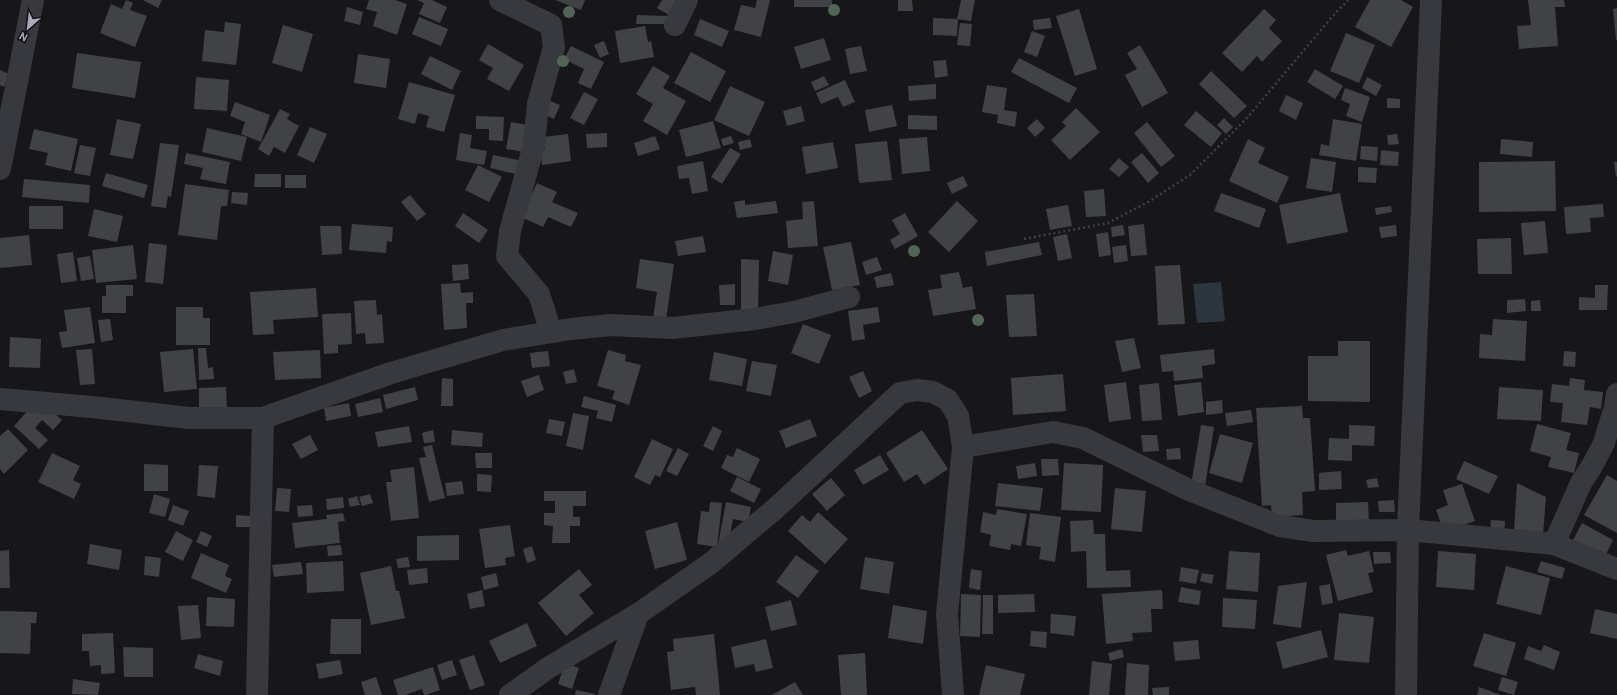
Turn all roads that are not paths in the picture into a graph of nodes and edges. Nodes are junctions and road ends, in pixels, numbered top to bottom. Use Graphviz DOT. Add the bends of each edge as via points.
graph roads {
  1 [pos="33,0"];
  2 [pos="500,0"];
  3 [pos="687,0"];
  4 [pos="1431,0"];
  5 [pos="675,24"];
  6 [pos="0,169"];
  7 [pos="849,297"];
  8 [pos="551,332"];
  9 [pos="1617,394"];
  10 [pos="0,399"];
  11 [pos="263,418"];
  12 [pos="963,446"];
  13 [pos="1408,530"];
  14 [pos="1554,544"];
  15 [pos="1617,569"];
  16 [pos="638,614"];
  17 [pos="257,695"];
  18 [pos="510,695"];
  19 [pos="609,695"];
  20 [pos="953,695"];
  21 [pos="1406,695"];
  1 -- 6 [label="street"];
  2 -- 8 [label="street" via="552,25 554,47 538,104 534,145 510,231 507,256 539,294"];
  3 -- 5 [label="street"];
  4 -- 13 [label="street"];
  7 -- 8 [label="street" via="794,312 748,320 672,328 611,325"];
  8 -- 11 [label="street" via="504,340 391,373"];
  9 -- 14 [label="street" via="1604,443 1581,483"];
  10 -- 11 [label="street" via="189,418"];
  11 -- 17 [label="street"];
  12 -- 13 [label="street" via="1060,433 1083,438 1189,490 1280,526 1313,530"];
  12 -- 16 [label="street" via="958,416 948,400 933,392 917,390 900,393 776,508 712,563"];
  12 -- 20 [label="street" via="947,614"];
  13 -- 14 [label="street"];
  13 -- 21 [label="street"];
  14 -- 15 [label="street"];
  16 -- 18 [label="street" via="548,668"];
  16 -- 19 [label="street"];
}
